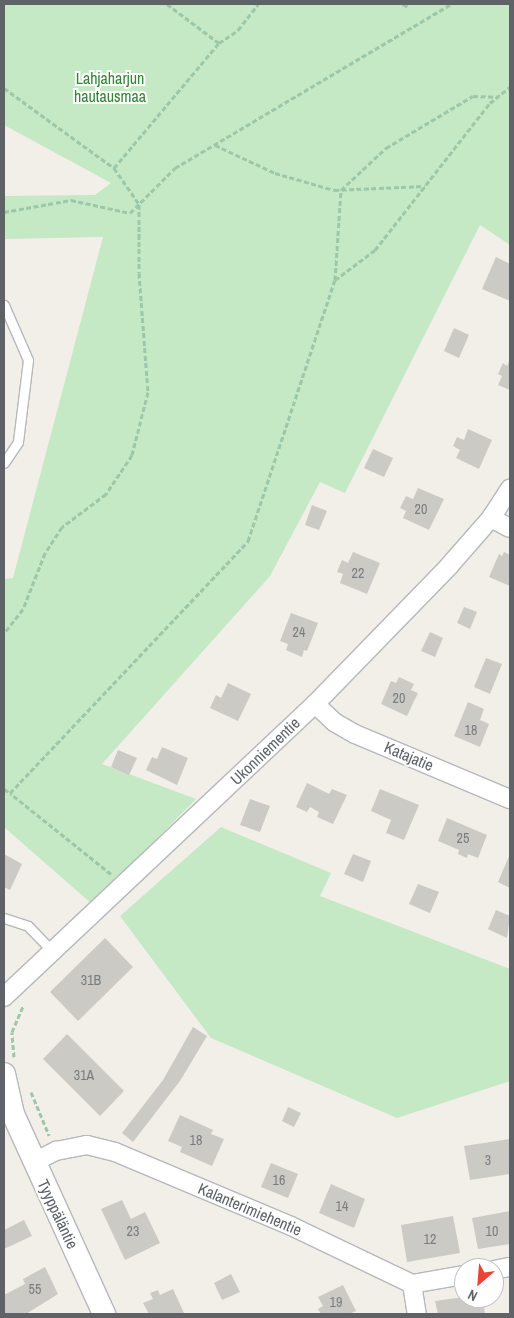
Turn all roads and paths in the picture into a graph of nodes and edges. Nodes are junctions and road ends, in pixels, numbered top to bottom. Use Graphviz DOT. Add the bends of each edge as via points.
graph roads {
  1 [pos="167,4"];
  2 [pos="258,4"];
  3 [pos="403,4"];
  4 [pos="451,4"];
  5 [pos="408,7"];
  6 [pos="219,43"];
  7 [pos="510,86"];
  8 [pos="4,88"];
  9 [pos="498,97"];
  10 [pos="214,145"];
  11 [pos="114,168"];
  12 [pos="426,186"];
  13 [pos="341,190"];
  14 [pos="139,204"];
  15 [pos="4,212"];
  16 [pos="334,280"];
  17 [pos="4,305"];
  18 [pos="4,463"];
  19 [pos="510,489"];
  20 [pos="490,518"];
  21 [pos="510,528"];
  22 [pos="4,634"];
  23 [pos="315,704"];
  24 [pos="4,790"];
  25 [pos="10,793"];
  26 [pos="510,799"];
  27 [pos="124,884"];
  28 [pos="4,918"];
  29 [pos="53,952"];
  30 [pos="4,997"];
  31 [pos="4,1074"];
  32 [pos="8,1109"];
  33 [pos="34,1162"];
  34 [pos="454,1277"];
  35 [pos="412,1284"];
  36 [pos="104,1314"];
  37 [pos="417,1314"];
  1 -- 6 [label="path"];
  2 -- 6 [label="path" via="238,30"];
  3 -- 5 [label="path"];
  4 -- 10 [label="path"];
  6 -- 11 [label="path"];
  7 -- 9 [label="path"];
  8 -- 11 [label="path"];
  9 -- 12 [label="path"];
  9 -- 13 [label="path" via="473,96 386,148"];
  10 -- 13 [label="path" via="275,173"];
  10 -- 14 [label="path" via="175,168"];
  11 -- 14 [label="path"];
  12 -- 13 [label="path"];
  12 -- 16 [label="path" via="375,250"];
  13 -- 16 [label="path"];
  14 -- 15 [label="path" via="130,213 71,200"];
  14 -- 22 [label="path" via="139,274 148,392 132,455 106,494 62,527 45,553 23,609"];
  16 -- 25 [label="path" via="248,540"];
  17 -- 18 [label="lane" via="28,360 18,442"];
  19 -- 20 [label="street, Ukonniementie"];
  20 -- 21 [label="street"];
  20 -- 23 [label="street, Ukonniementie" via="411,606"];
  23 -- 26 [label="street, Katajatie" via="334,722 355,734"];
  23 -- 27 [label="street, Ukonniementie"];
  24 -- 25 [label="path"];
  25 -- 27 [label="path"];
  27 -- 29 [label="street, Ukonniementie"];
  28 -- 29 [label="lane" via="28,926"];
  29 -- 30 [label="street, Ukonniementie"];
  31 -- 32 [label="street, Tyyppäläntie"];
  32 -- 33 [label="street, Tyyppäläntie"];
  33 -- 35 [label="street, Kalanterimiehentie" via="56,1151 87,1145 115,1152 291,1226"];
  33 -- 36 [label="street, Tyyppäläntie"];
  34 -- 35 [label="street"];
  35 -- 37 [label="street"];
}
